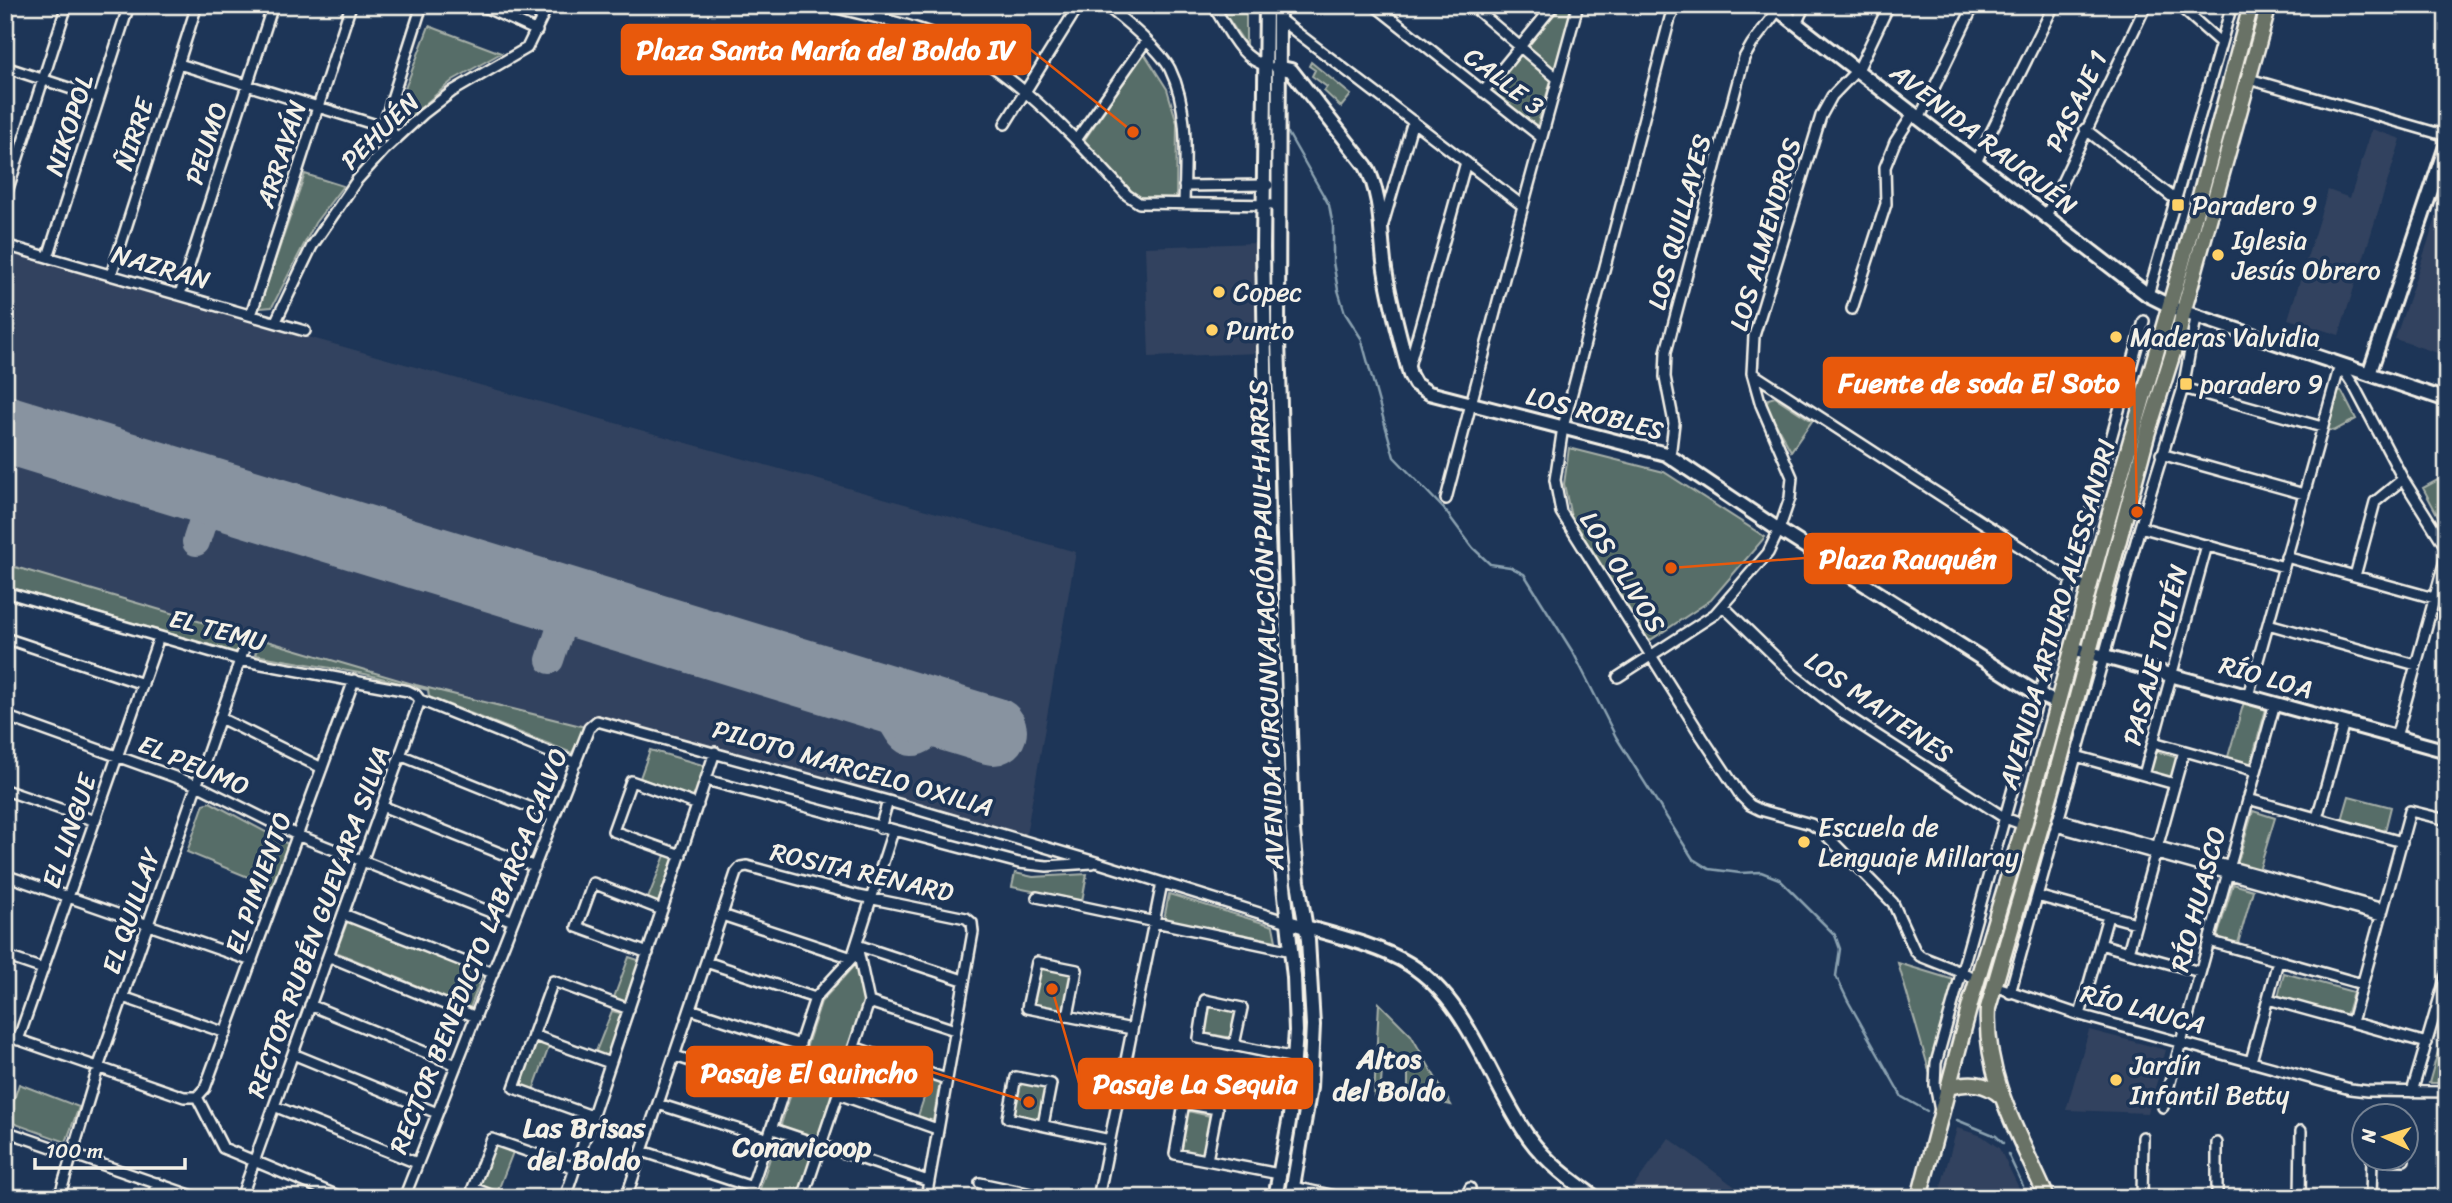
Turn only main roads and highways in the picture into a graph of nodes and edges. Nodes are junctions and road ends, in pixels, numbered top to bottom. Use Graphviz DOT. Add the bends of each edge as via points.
graph roads {
  1 [pos="1266,5"];
  2 [pos="2251,5"];
  3 [pos="2269,5"];
  4 [pos="1775,7"];
  5 [pos="1278,12"];
  6 [pos="1271,66"];
  7 [pos="2447,143"];
  8 [pos="1271,204"];
  9 [pos="2183,312"];
  10 [pos="2369,374"];
  11 [pos="2447,400"];
  12 [pos="2072,649"];
  13 [pos="2088,651"];
  14 [pos="2057,703"];
  15 [pos="2447,751"];
  16 [pos="1288,922"];
  17 [pos="1307,928"];
  18 [pos="1978,979"];
  19 [pos="1988,1008"];
  20 [pos="1948,1087"];
  21 [pos="2002,1097"];
  22 [pos="1292,1192"];
  23 [pos="1590,1196"];
  24 [pos="1275,1198"];
  25 [pos="1919,1198"];
  26 [pos="2047,1198"];
  1 -- 6 [label="main road, AVENIDA CIRCUNVALACIÓN PAUL HARRIS"];
  2 -- 9 [label="main road, AVENIDA ARTURO ALESSANDRI"];
  3 -- 9 [label="main road, AVENIDA ARTURO ALESSANDRI"];
  4 -- 9 [label="main road, AVENIDA RAUQUÉN" via="2148,295"];
  5 -- 6 [label="main road, AVENIDA CIRCUNVALACIÓN PAUL HARRIS"];
  6 -- 8 [label="main road, AVENIDA CIRCUNVALACIÓN PAUL HARRIS"];
  6 -- 14 [label="main road, LOS ROBLES" via="1291,70 1375,184 1384,263 1415,384 1424,391 1670,457"];
  7 -- 10 [label="main road"];
  8 -- 16 [label="main road, AVENIDA CIRCUNVALACIÓN PAUL HARRIS" via="1268,535"];
  8 -- 17 [label="main road, AVENIDA CIRCUNVALACIÓN PAUL HARRIS" via="1293,831"];
  9 -- 10 [label="main road, AVENIDA RAUQUÉN"];
  9 -- 12 [label="main road, AVENIDA ARTURO ALESSANDRI"];
  9 -- 13 [label="main road, AVENIDA ARTURO ALESSANDRI"];
  10 -- 11 [label="main road, AVENIDA RAUQUÉN"];
  12 -- 13 [label="main road, RÍO LOA"];
  12 -- 14 [label="main road, AVENIDA ARTURO ALESSANDRI"];
  13 -- 15 [label="main road, RÍO LOA"];
  13 -- 19 [label="main road, AVENIDA ARTURO ALESSANDRI"];
  14 -- 18 [label="main road, AVENIDA ARTURO ALESSANDRI"];
  16 -- 17 [label="main road, PILOTO MARCELO OXILIA"];
  16 -- 24 [label="main road, AVENIDA CIRCUNVALACIÓN PAUL HARRIS" via="1296,1004 1295,1058"];
  17 -- 22 [label="main road, AVENIDA CIRCUNVALACIÓN PAUL HARRIS" via="1313,1049"];
  17 -- 23 [label="main road, PILOTO MARCELO OXILIA" via="1396,957 1428,979 1457,1013 1529,1137"];
  18 -- 19 [label="main road"];
  18 -- 20 [label="main road, AVENIDA ARTURO ALESSANDRI"];
  19 -- 21 [label="main road" via="1989,1051"];
  20 -- 21 [label="main road" via="1976,1083"];
  20 -- 25 [label="main road, AVENIDA ARTURO ALESSANDRI"];
  21 -- 26 [label="main road"];
}
